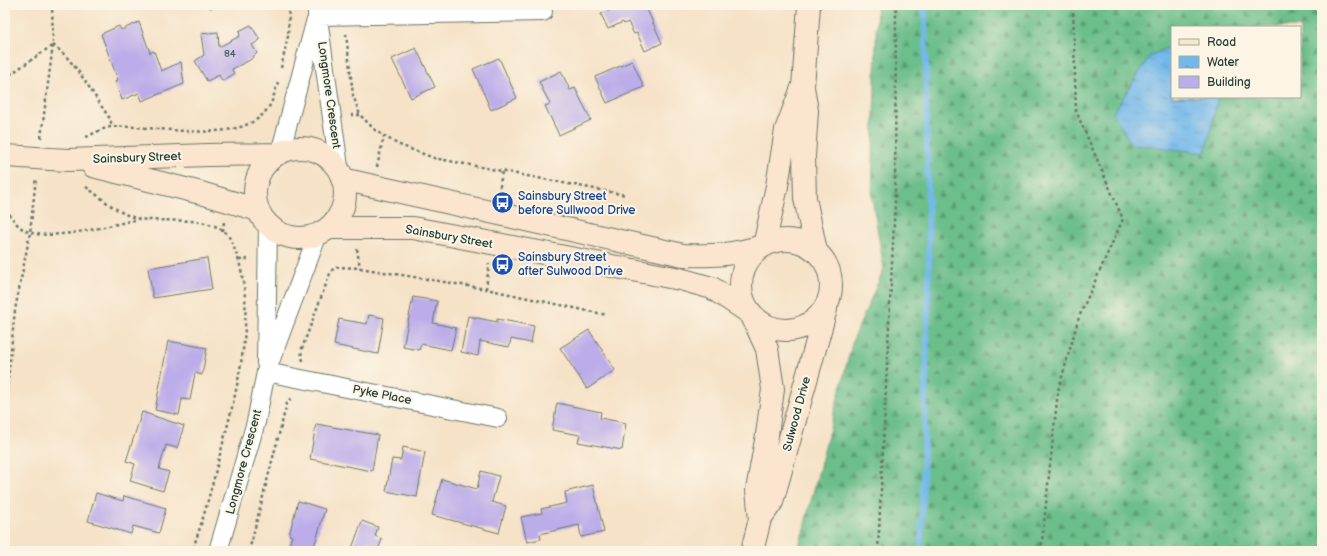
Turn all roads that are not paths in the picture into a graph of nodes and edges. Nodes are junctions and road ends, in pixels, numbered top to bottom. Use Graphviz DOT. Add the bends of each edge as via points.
graph roads {
  1 [pos="809,5"];
  2 [pos="316,10"];
  3 [pos="542,12"];
  4 [pos="803,87"];
  5 [pos="279,154"];
  6 [pos="13,156"];
  7 [pos="60,160"];
  8 [pos="341,176"];
  9 [pos="263,217"];
  10 [pos="323,231"];
  11 [pos="763,246"];
  12 [pos="816,251"];
  13 [pos="827,306"];
  14 [pos="751,314"];
  15 [pos="266,372"];
  16 [pos="498,418"];
  17 [pos="760,519"];
  18 [pos="218,551"];
  19 [pos="752,551"];
  1 -- 4 [label="street"];
  2 -- 3 [label="street"];
  2 -- 5 [label="street, Longmore Crescent"];
  2 -- 8 [label="street, Longmore Crescent"];
  4 -- 11 [label="street" via="786,130 777,186"];
  4 -- 12 [label="street" via="807,111 805,198"];
  5 -- 7 [label="street, Sainsbury Street"];
  5 -- 8 [label="street" via="293,149 314,151 332,162"];
  5 -- 9 [label="street" via="268,162 258,178 255,197"];
  6 -- 7 [label="street, Sainsbury Street, bridge"];
  7 -- 9 [label="street, Sainsbury Street" via="201,193"];
  8 -- 10 [label="street" via="345,192 343,206 337,218"];
  8 -- 11 [label="street" via="683,255 714,256"];
  9 -- 10 [label="street" via="278,232 292,237 305,238"];
  9 -- 15 [label="street, Longmore Crescent"];
  10 -- 14 [label="street, Sainsbury Street" via="414,228 680,279 712,288"];
  10 -- 15 [label="street, Longmore Crescent"];
  11 -- 12 [label="street" via="785,240 802,242"];
  11 -- 14 [label="street" via="747,262 743,271 741,293"];
  12 -- 13 [label="street" via="830,271 832,289"];
  13 -- 14 [label="street" via="813,323 792,330 770,328"];
  13 -- 17 [label="street, Sulwood Drive" via="772,502"];
  14 -- 17 [label="street, Sulwood Drive" via="767,349 773,389 768,435 757,490"];
  15 -- 16 [label="street, Pyke Place"];
  15 -- 18 [label="street, Longmore Crescent" via="256,422"];
  17 -- 19 [label="street, Sulwood Drive"];
}
